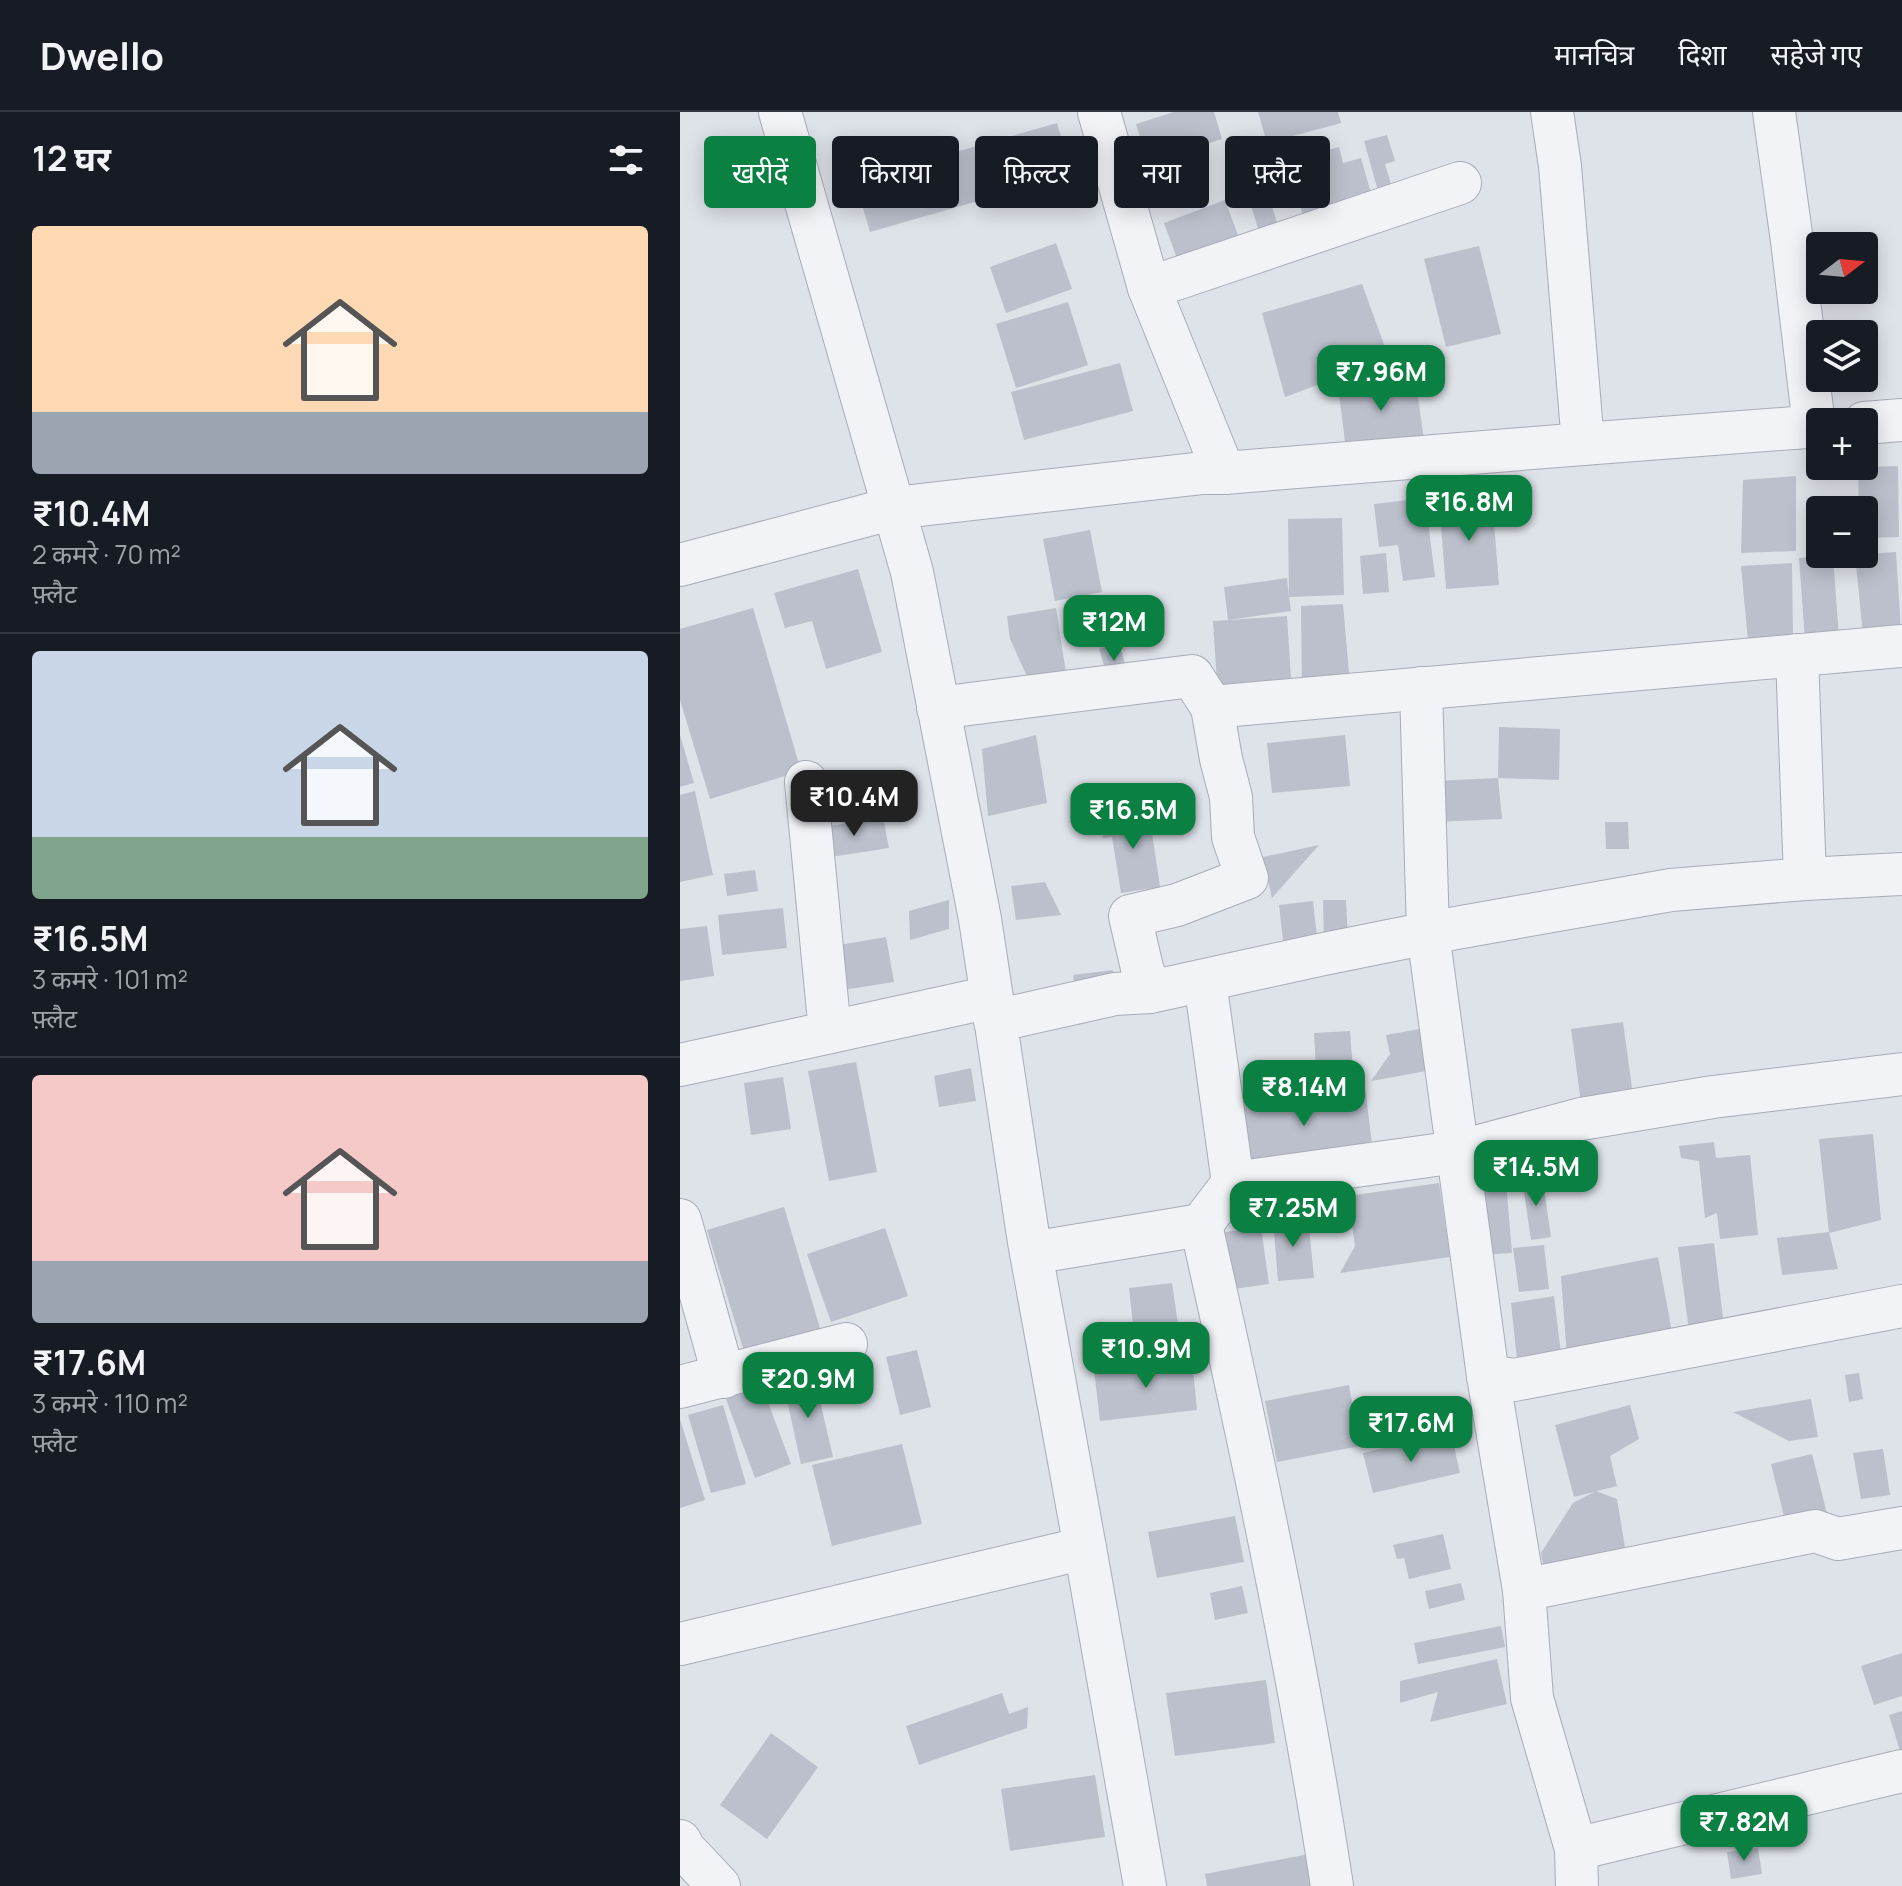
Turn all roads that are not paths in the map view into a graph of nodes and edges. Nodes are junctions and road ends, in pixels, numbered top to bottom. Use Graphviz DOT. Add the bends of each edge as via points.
graph roads {
  1 [pos="780,112"];
  2 [pos="1099,112"];
  3 [pos="1552,112"];
  4 [pos="1774,112"];
  5 [pos="1460,183"];
  6 [pos="1149,288"];
  7 [pos="1815,408"];
  8 [pos="1902,420"];
  9 [pos="1878,422"];
  10 [pos="1806,427"];
  11 [pos="1583,444"];
  12 [pos="1224,473"];
  13 [pos="894,508"];
  14 [pos="680,565"];
  15 [pos="1902,646"];
  16 [pos="1797,655"];
  17 [pos="1421,688"];
  18 [pos="1212,707"];
  19 [pos="938,708"];
  20 [pos="806,782"];
  21 [pos="1902,874"];
  22 [pos="1805,879"];
  23 [pos="1428,933"];
  24 [pos="1205,981"];
  25 [pos="1150,992"];
  26 [pos="993,1009"];
  27 [pos="830,1032"];
  28 [pos="680,1065"];
  29 [pos="1902,1074"];
  30 [pos="1457,1152"];
  31 [pos="1233,1183"];
  32 [pos="680,1220"];
  33 [pos="1201,1225"];
  34 [pos="1031,1253"];
  35 [pos="1902,1306"];
  36 [pos="846,1344"];
  37 [pos="1488,1376"];
  38 [pos="724,1377"];
  39 [pos="680,1387"];
  40 [pos="1902,1528"];
  41 [pos="1085,1548"];
  42 [pos="1524,1590"];
  43 [pos="680,1644"];
  44 [pos="1902,1771"];
  45 [pos="681,1847"];
  46 [pos="1577,1868"];
  47 [pos="719,1886"];
  48 [pos="1145,1886"];
  49 [pos="1332,1886"];
  1 -- 13 [label="street"];
  2 -- 6 [label="street"];
  3 -- 11 [label="street"];
  4 -- 7 [label="street"];
  5 -- 6 [label="street"];
  6 -- 12 [label="street"];
  8 -- 9 [label="street"];
  10 -- 11 [label="street"];
  11 -- 12 [label="street"];
  12 -- 13 [label="street"];
  13 -- 14 [label="street"];
  13 -- 19 [label="street"];
  15 -- 16 [label="street"];
  16 -- 17 [label="street"];
  16 -- 22 [label="street"];
  17 -- 18 [label="street"];
  17 -- 23 [label="street"];
  18 -- 19 [label="street" via="1192,676"];
  18 -- 25 [label="street" via="1231,797 1233,837 1247,878 1177,905 1130,916"];
  19 -- 26 [label="street"];
  20 -- 27 [label="street"];
  21 -- 22 [label="street"];
  22 -- 23 [label="street" via="1671,890"];
  23 -- 24 [label="street"];
  23 -- 30 [label="street"];
  24 -- 25 [label="street"];
  24 -- 31 [label="street"];
  25 -- 26 [label="street"];
  26 -- 27 [label="street"];
  26 -- 34 [label="street"];
  27 -- 28 [label="street"];
  29 -- 30 [label="street" via="1581,1119"];
  30 -- 31 [label="street"];
  30 -- 37 [label="street"];
  31 -- 33 [label="street"];
  32 -- 38 [label="street"];
  33 -- 34 [label="street"];
  33 -- 49 [label="street" via="1280,1593"];
  34 -- 41 [label="street"];
  35 -- 37 [label="street" via="1514,1380"];
  36 -- 38 [label="street"];
  37 -- 42 [label="street"];
  38 -- 39 [label="street"];
  40 -- 42 [label="street" via="1838,1539 1815,1531"];
  41 -- 43 [label="street"];
  41 -- 48 [label="street"];
  42 -- 46 [label="street" via="1532,1698"];
  44 -- 46 [label="street"];
  45 -- 47 [label="street"];
}
